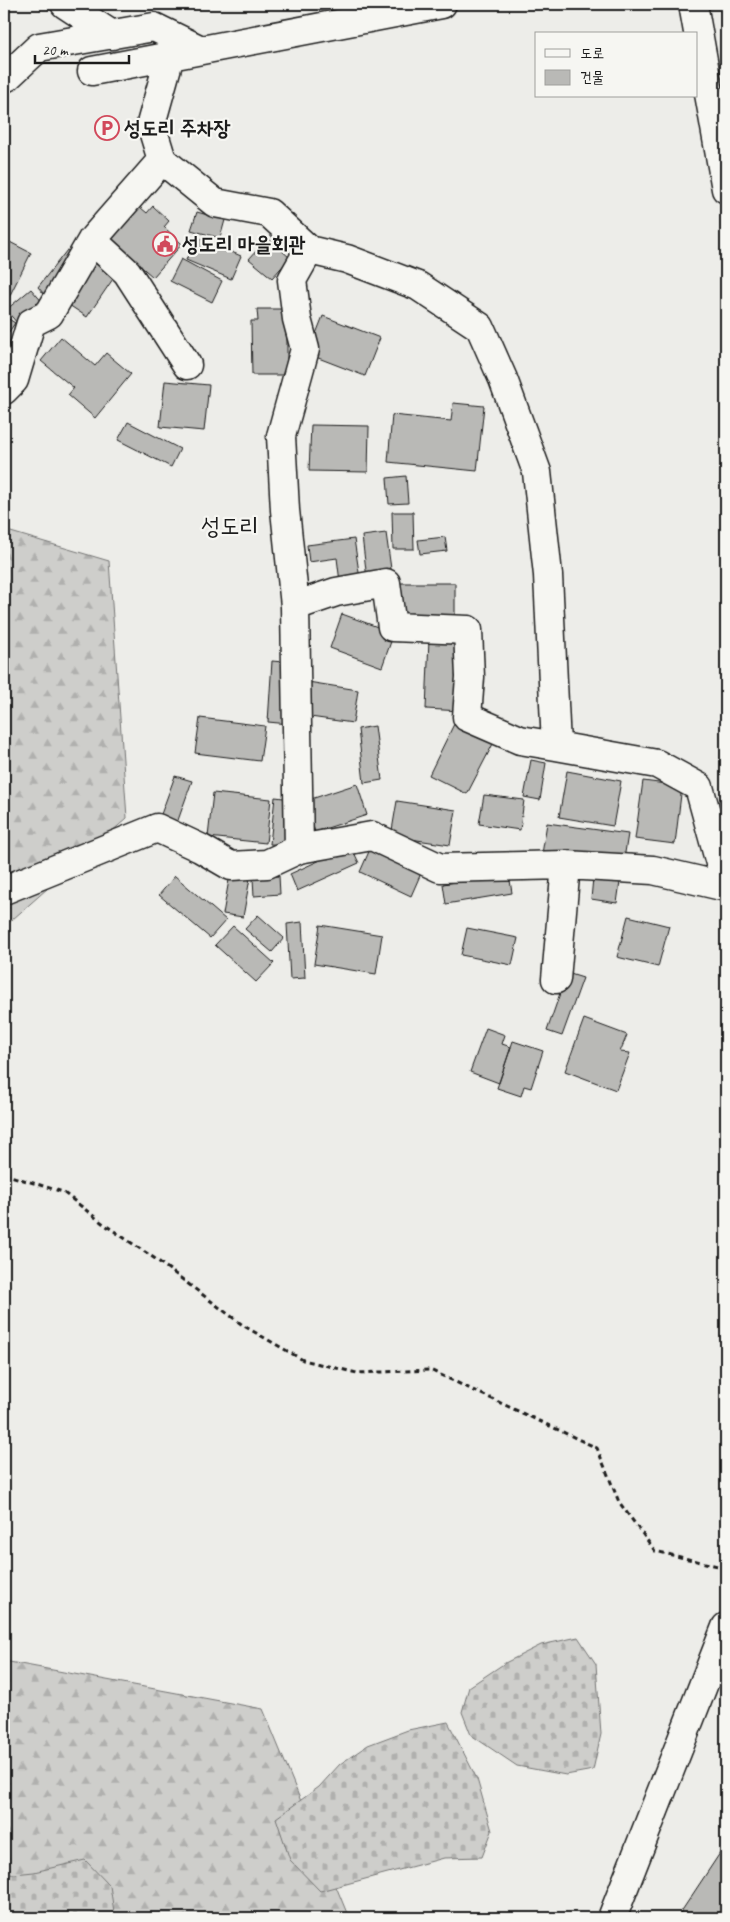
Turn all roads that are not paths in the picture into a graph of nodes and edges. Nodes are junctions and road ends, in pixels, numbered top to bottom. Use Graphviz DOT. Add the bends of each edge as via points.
graph roads {
  1 [pos="65,4"];
  2 [pos="94,4"];
  3 [pos="442,4"];
  4 [pos="694,4"];
  5 [pos="112,35"];
  6 [pos="201,50"];
  7 [pos="170,56"];
  8 [pos="92,71"];
  9 [pos="4,78"];
  10 [pos="162,160"];
  11 [pos="726,189"];
  12 [pos="92,240"];
  13 [pos="309,250"];
  14 [pos="187,365"];
  15 [pos="4,390"];
  16 [pos="295,606"];
  17 [pos="556,746"];
  18 [pos="299,850"];
  19 [pos="566,865"];
  20 [pos="726,886"];
  21 [pos="4,890"];
  22 [pos="556,979"];
  23 [pos="726,1627"];
  24 [pos="612,1918"];
  1 -- 5 [label="street"];
  2 -- 5 [label="street"];
  3 -- 6 [label="street"];
  4 -- 11 [label="street"];
  5 -- 6 [label="street" via="154,27"];
  5 -- 9 [label="street" via="38,47"];
  6 -- 7 [label="street"];
  7 -- 8 [label="street"];
  7 -- 10 [label="street" via="151,124"];
  10 -- 12 [label="street"];
  10 -- 13 [label="street" via="215,202 269,213"];
  12 -- 14 [label="street" via="127,272"];
  12 -- 15 [label="street" via="49,314 31,323 14,380"];
  13 -- 16 [label="street" via="292,280 305,349 281,436"];
  13 -- 17 [label="street" via="347,259 418,286 480,327 537,472 548,575"];
  16 -- 17 [label="street" via="336,592 386,583 392,627 468,630 468,717 520,740"];
  16 -- 18 [label="street"];
  17 -- 20 [label="street" via="657,764 699,787"];
  18 -- 19 [label="street" via="372,836 440,868"];
  18 -- 21 [label="street" via="267,864 231,866 158,828"];
  19 -- 20 [label="street" via="653,870"];
  19 -- 22 [label="street"];
  23 -- 24 [label="street"];
}
